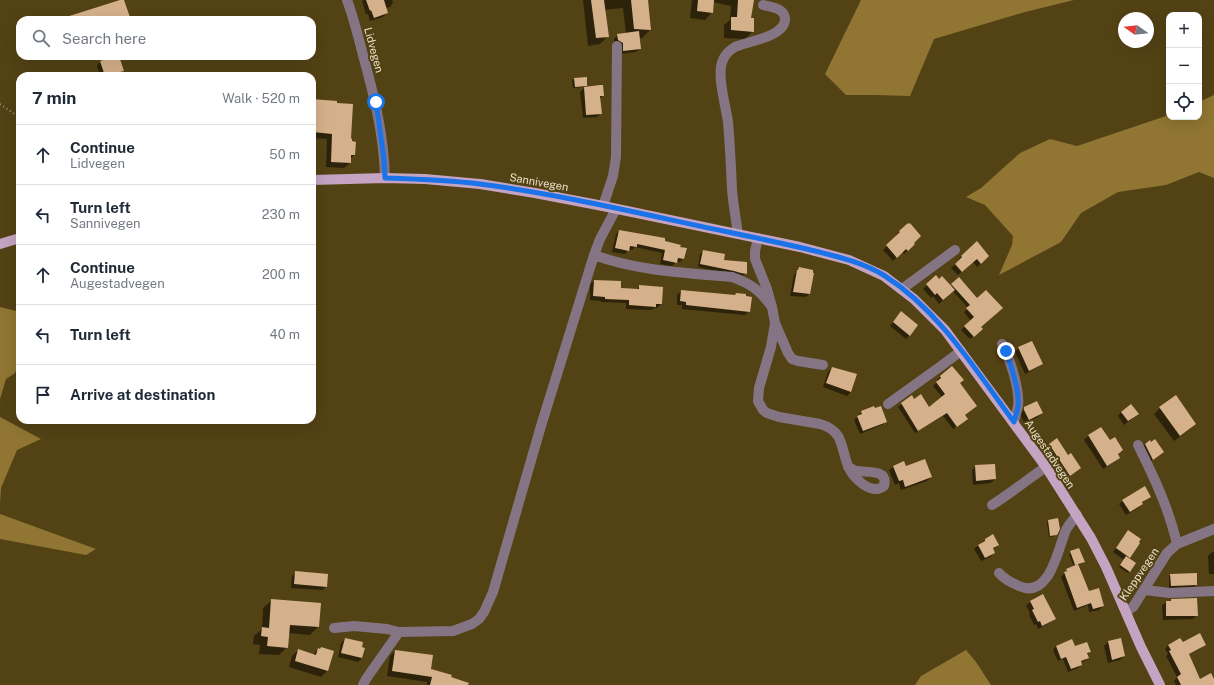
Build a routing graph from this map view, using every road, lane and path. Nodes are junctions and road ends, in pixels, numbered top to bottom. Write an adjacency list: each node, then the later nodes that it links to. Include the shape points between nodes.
1 (347, 0): 6 (street, Lidvegen, via 376,102)
2 (764, 5): 10 (street, via 781,10 784,25 772,34 735,47 723,59 720,73 728,123 732,190)
3 (617, 46): 8 (street, via 616,157)
4 (0, 104): 5 (path)
5 (16, 115)
6 (385, 178): 7 (main road, Sannivegen); 8 (main road, Sannivegen, via 480,184)
7 (316, 180)
8 (603, 206): 9 (main road, Sannivegen)
9 (616, 209): 10 (main road, Sannivegen); 15 (street)
10 (738, 234): 11 (main road, Sannivegen)
11 (758, 238): 16 (main road, Augestadvegen, via 849,260 884,276); 17 (street, via 755,259)
12 (16, 239): 13 (main road)
13 (0, 244)
14 (955, 250): 16 (street)
15 (594, 255): 17 (street, via 657,270 732,277 755,288); 36 (street, via 493,592 484,612 472,624 453,631)
16 (902, 289): 20 (main road, Augestadvegen, via 945,330)
17 (772, 307): 18 (street)
18 (774, 323): 21 (street, via 792,359); 25 (street, via 758,401 767,413 825,425 834,431 844,451)
19 (1002, 344): 23 (street, via 1018,397)
20 (961, 351): 22 (street); 23 (main road, Augestadvegen)
21 (823, 365)
22 (888, 404)
23 (1014, 422): 26 (main road, Augestadvegen)
24 (1138, 445): 30 (street, via 1155,479)
25 (848, 467)
26 (1046, 467): 27 (street); 28 (main road, Augestadvegen)
27 (992, 505)
28 (1077, 515): 31 (street, via 1066,529 1052,570 1043,582 1030,588 1023,588); 34 (main road, Augestadvegen, via 1106,567)
29 (1214, 529): 30 (street, Kleppvegen)
30 (1178, 544): 32 (street, Kleppvegen, via 1166,553)
31 (999, 573)
32 (1145, 590): 33 (street, via 1170,593); 34 (street, Kleppvegen, via 1133,607)
33 (1214, 591)
34 (1126, 612): 38 (main road, Augestadvegen)
35 (334, 628): 36 (street, via 354,626)
36 (399, 632): 37 (street)
37 (363, 685)
38 (1160, 685)

